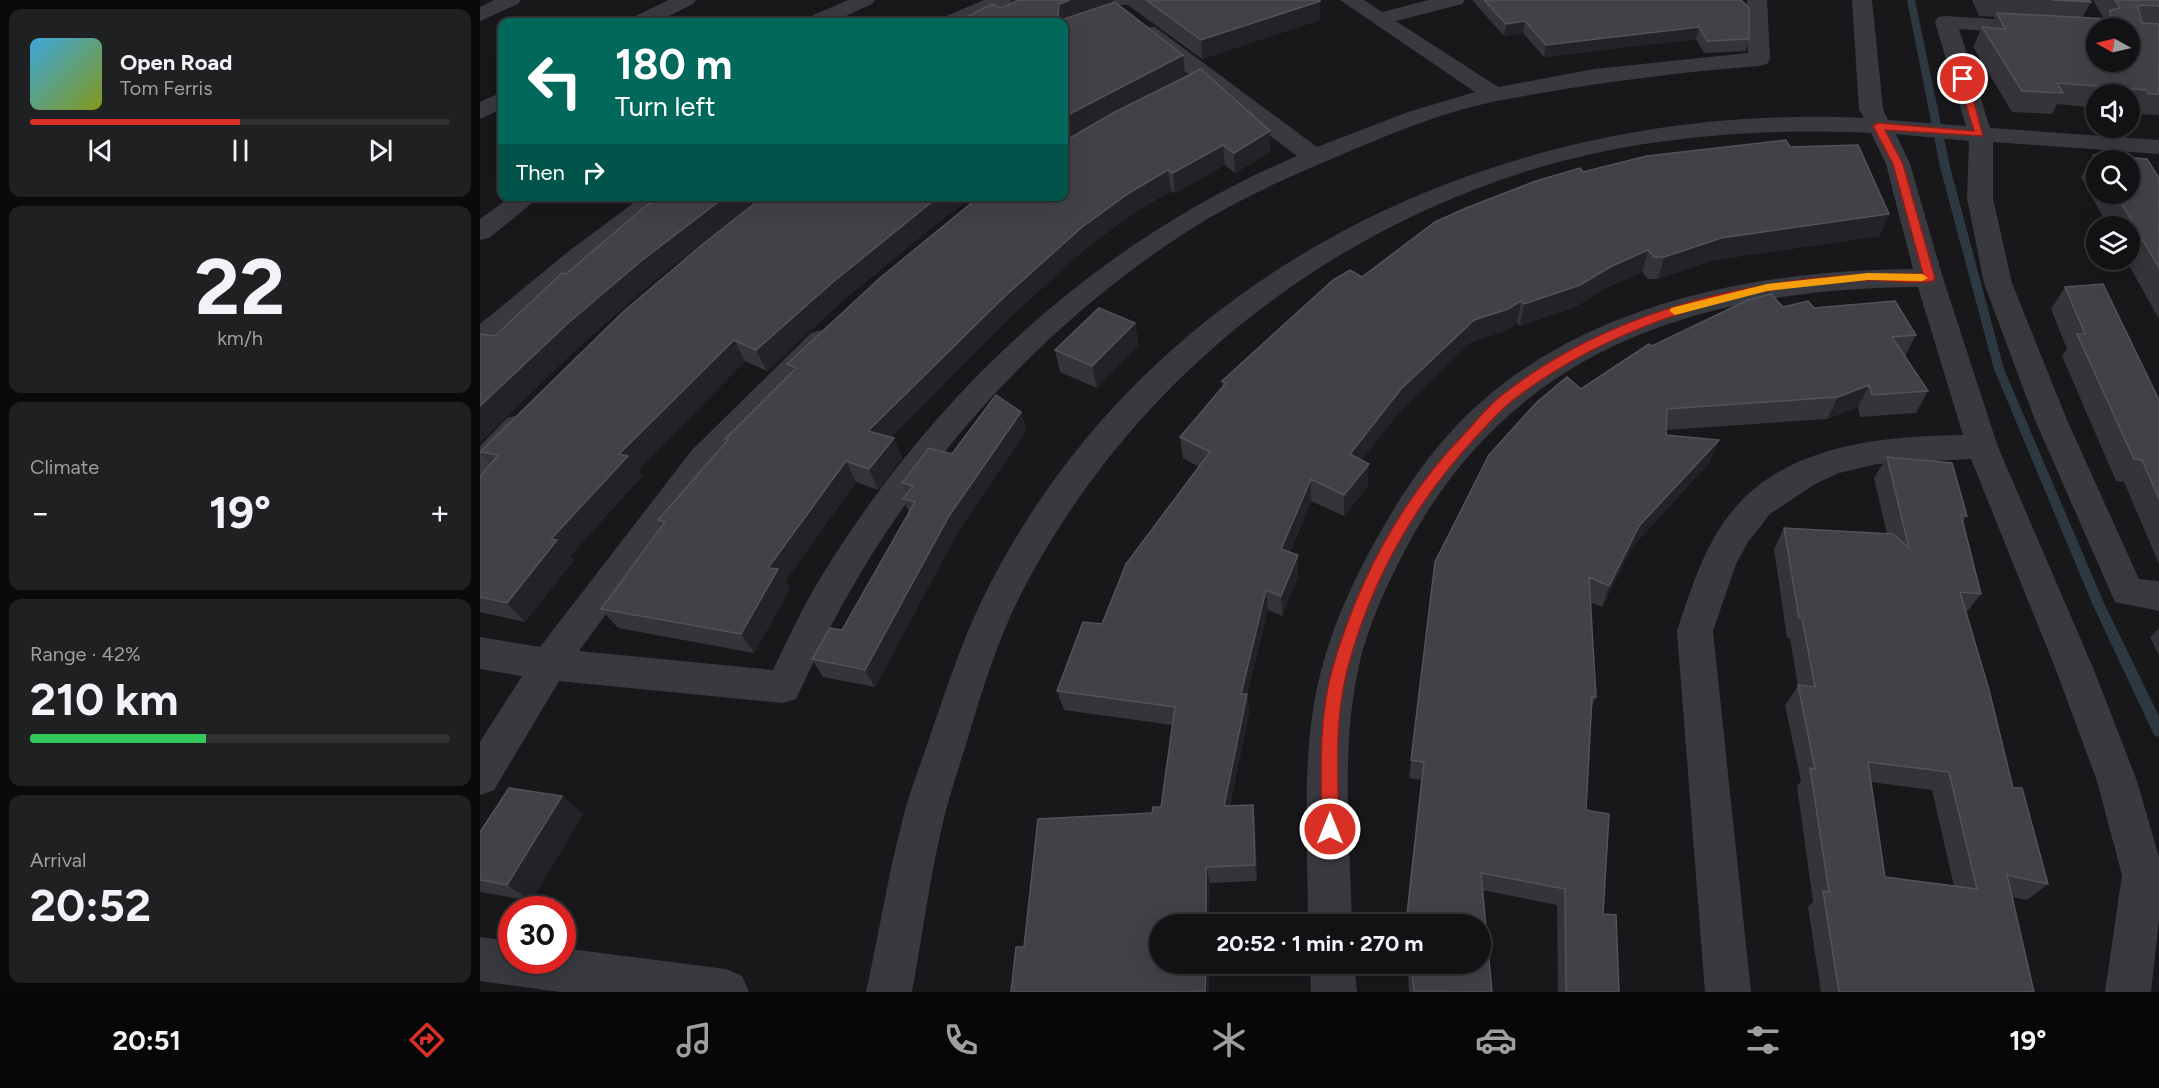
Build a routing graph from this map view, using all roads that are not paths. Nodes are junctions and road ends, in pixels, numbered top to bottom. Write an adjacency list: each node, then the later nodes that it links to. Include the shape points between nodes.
1 (511, 0): 11 (street)
2 (686, 0): 12 (street)
3 (865, 0): 13 (street)
4 (1002, 0): 14 (street)
5 (1350, 0): 17 (street)
6 (1455, 0): 17 (street)
7 (1757, 0): 19 (street, via 1759,59 1624,70)
8 (1862, 0): 22 (street, via 1871,110)
9 (2086, 10): 16 (street)
10 (1944, 11): 18 (street); 23 (street)
11 (480, 15)
12 (649, 18)
13 (826, 18)
14 (961, 18)
15 (1130, 18): 25 (street, via 1194,82)
16 (2090, 18)
17 (1378, 19): 19 (street)
18 (2086, 29)
19 (1494, 94): 25 (street, via 1399,122)
20 (498, 101): 21 (street)
21 (480, 112)
22 (1878, 126): 23 (street); 29 (street, via 1898,164); 43 (street, via 1787,125 1659,137 1534,160 1413,204 1302,262 1187,351 1123,418 1051,509 1001,597 964,688 924,817)
23 (1980, 134): 24 (street); 35 (street, via 1980,198 1998,283 2051,420 2127,592)
24 (2159, 147)
25 (1315, 157): 37 (street, via 1237,192 1159,239 1042,330 992,378 947,427 880,517 833,589 783,687)
26 (522, 201): 28 (street)
27 (653, 201): 31 (street)
28 (480, 232)
29 (1929, 278): 33 (street); 39 (street, via 1868,277 1767,287 1664,314 1581,350 1545,371 1505,399 1473,430 1410,510 1375,570 1340,671 1329,734)
30 (846, 317): 37 (street, via 703,458)
31 (480, 339)
32 (535, 409): 34 (street)
33 (1982, 447): 45 (street, via 1908,448 1860,454 1817,467 1757,505 1735,535 1711,580 1695,631); 46 (street, via 2117,781 2143,874)
34 (480, 466)
35 (2159, 596)
36 (480, 653): 37 (street)
37 (549, 664): 38 (street)
38 (480, 777)
39 (1330, 914)
40 (480, 958): 42 (street)
41 (1333, 974): 44 (street)
42 (726, 992)
43 (890, 992)
44 (1334, 992)
45 (1728, 992)
46 (2127, 992)

